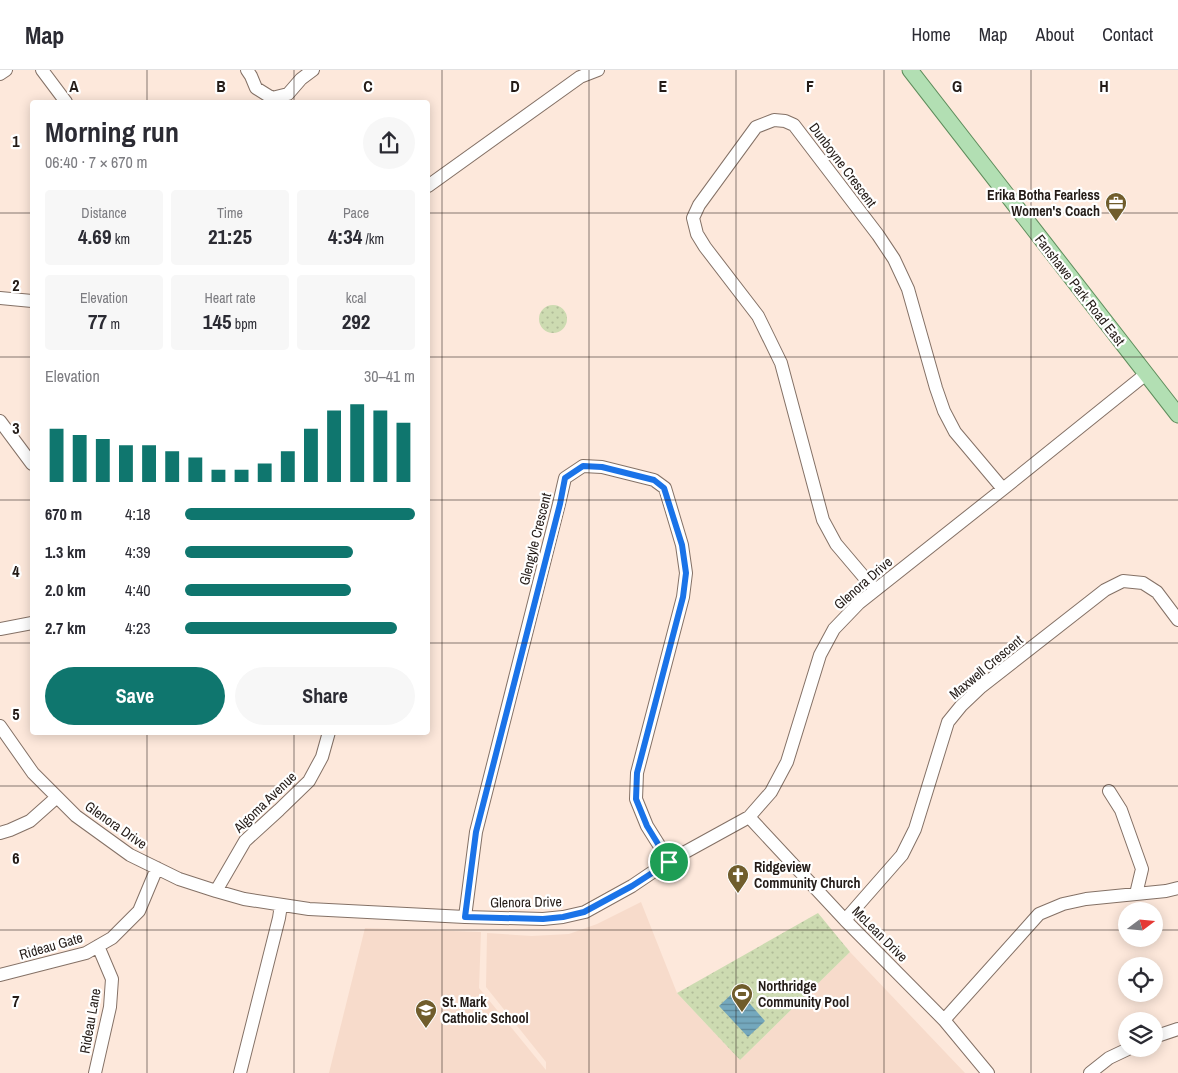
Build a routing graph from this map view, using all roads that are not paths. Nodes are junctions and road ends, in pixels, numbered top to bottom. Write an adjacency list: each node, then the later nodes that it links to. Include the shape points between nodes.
1 (6, 70): 7 (street)
2 (42, 70): 8 (street)
3 (246, 70): 4 (street, via 256,88 272,98 288,94)
4 (313, 70)
5 (598, 70): 9 (street, via 580,77)
6 (910, 70): 12 (main road, Fanshawe Park Road East)
7 (0, 74)
8 (64, 100)
9 (430, 185)
10 (0, 298): 11 (street)
11 (30, 301)
12 (1146, 374): 13 (main road, Fanshawe Park Road East); 16 (street, Glenora Drive)
13 (1178, 415)
14 (0, 421): 15 (street)
15 (30, 461)
16 (1002, 489): 17 (street, Glenora Drive); 17 (street, Dunboyne Crescent, via 955,432 944,411 908,289 878,235 794,125 774,120 756,127 699,205 693,218 697,234 758,316 769,337 781,364 823,520 836,544)
17 (875, 590): 25 (street, Glenora Drive, via 834,629 820,655 788,762 771,792)
18 (1178, 620): 34 (street, Maxwell Crescent, via 1157,592 1143,583 1123,581 1105,590 980,687 948,722 915,829 902,855)
19 (30, 623): 20 (street)
20 (0, 629)
21 (0, 726): 24 (street, Glenora Drive, via 33,772)
22 (328, 735): 30 (street, Algoma Avenue, via 322,757 309,781 245,841)
23 (1109, 791): 31 (street, via 1120,810 1142,869)
24 (57, 797): 26 (street, via 30,821); 28 (street, Glenora Drive, via 76,816 130,855)
25 (750, 817): 27 (street, Glenora Drive); 34 (street, McLean Drive)
26 (0, 833)
27 (669, 862): 33 (street, Glenora Drive, via 584,912 543,919); 33 (street, Glengyle Crescent, via 647,826 636,799 637,773 683,597 686,573 682,545 664,488 654,480 602,467 583,466 565,478 476,832)
28 (157, 868): 30 (street, Glenora Drive); 35 (street, Rideau Gate, via 139,911 112,938)
29 (1178, 888): 31 (street)
30 (216, 891): 32 (street, Glenora Drive)
31 (1136, 894): 37 (street, via 1086,899 1039,914)
32 (281, 905): 33 (street, Glenora Drive); 42 (street)
33 (465, 917)
34 (844, 920): 37 (street, McLean Drive)
35 (98, 946): 36 (street, Rideau Gate, via 86,953); 41 (street, Rideau Lane, via 112,979 110,1007)
36 (0, 975)
37 (944, 1020): 43 (street, McLean Drive)
38 (1178, 1029): 39 (street)
39 (1163, 1034)
40 (1118, 1054): 44 (street)
41 (95, 1073)
42 (240, 1073)
43 (988, 1073)
44 (1090, 1073)

